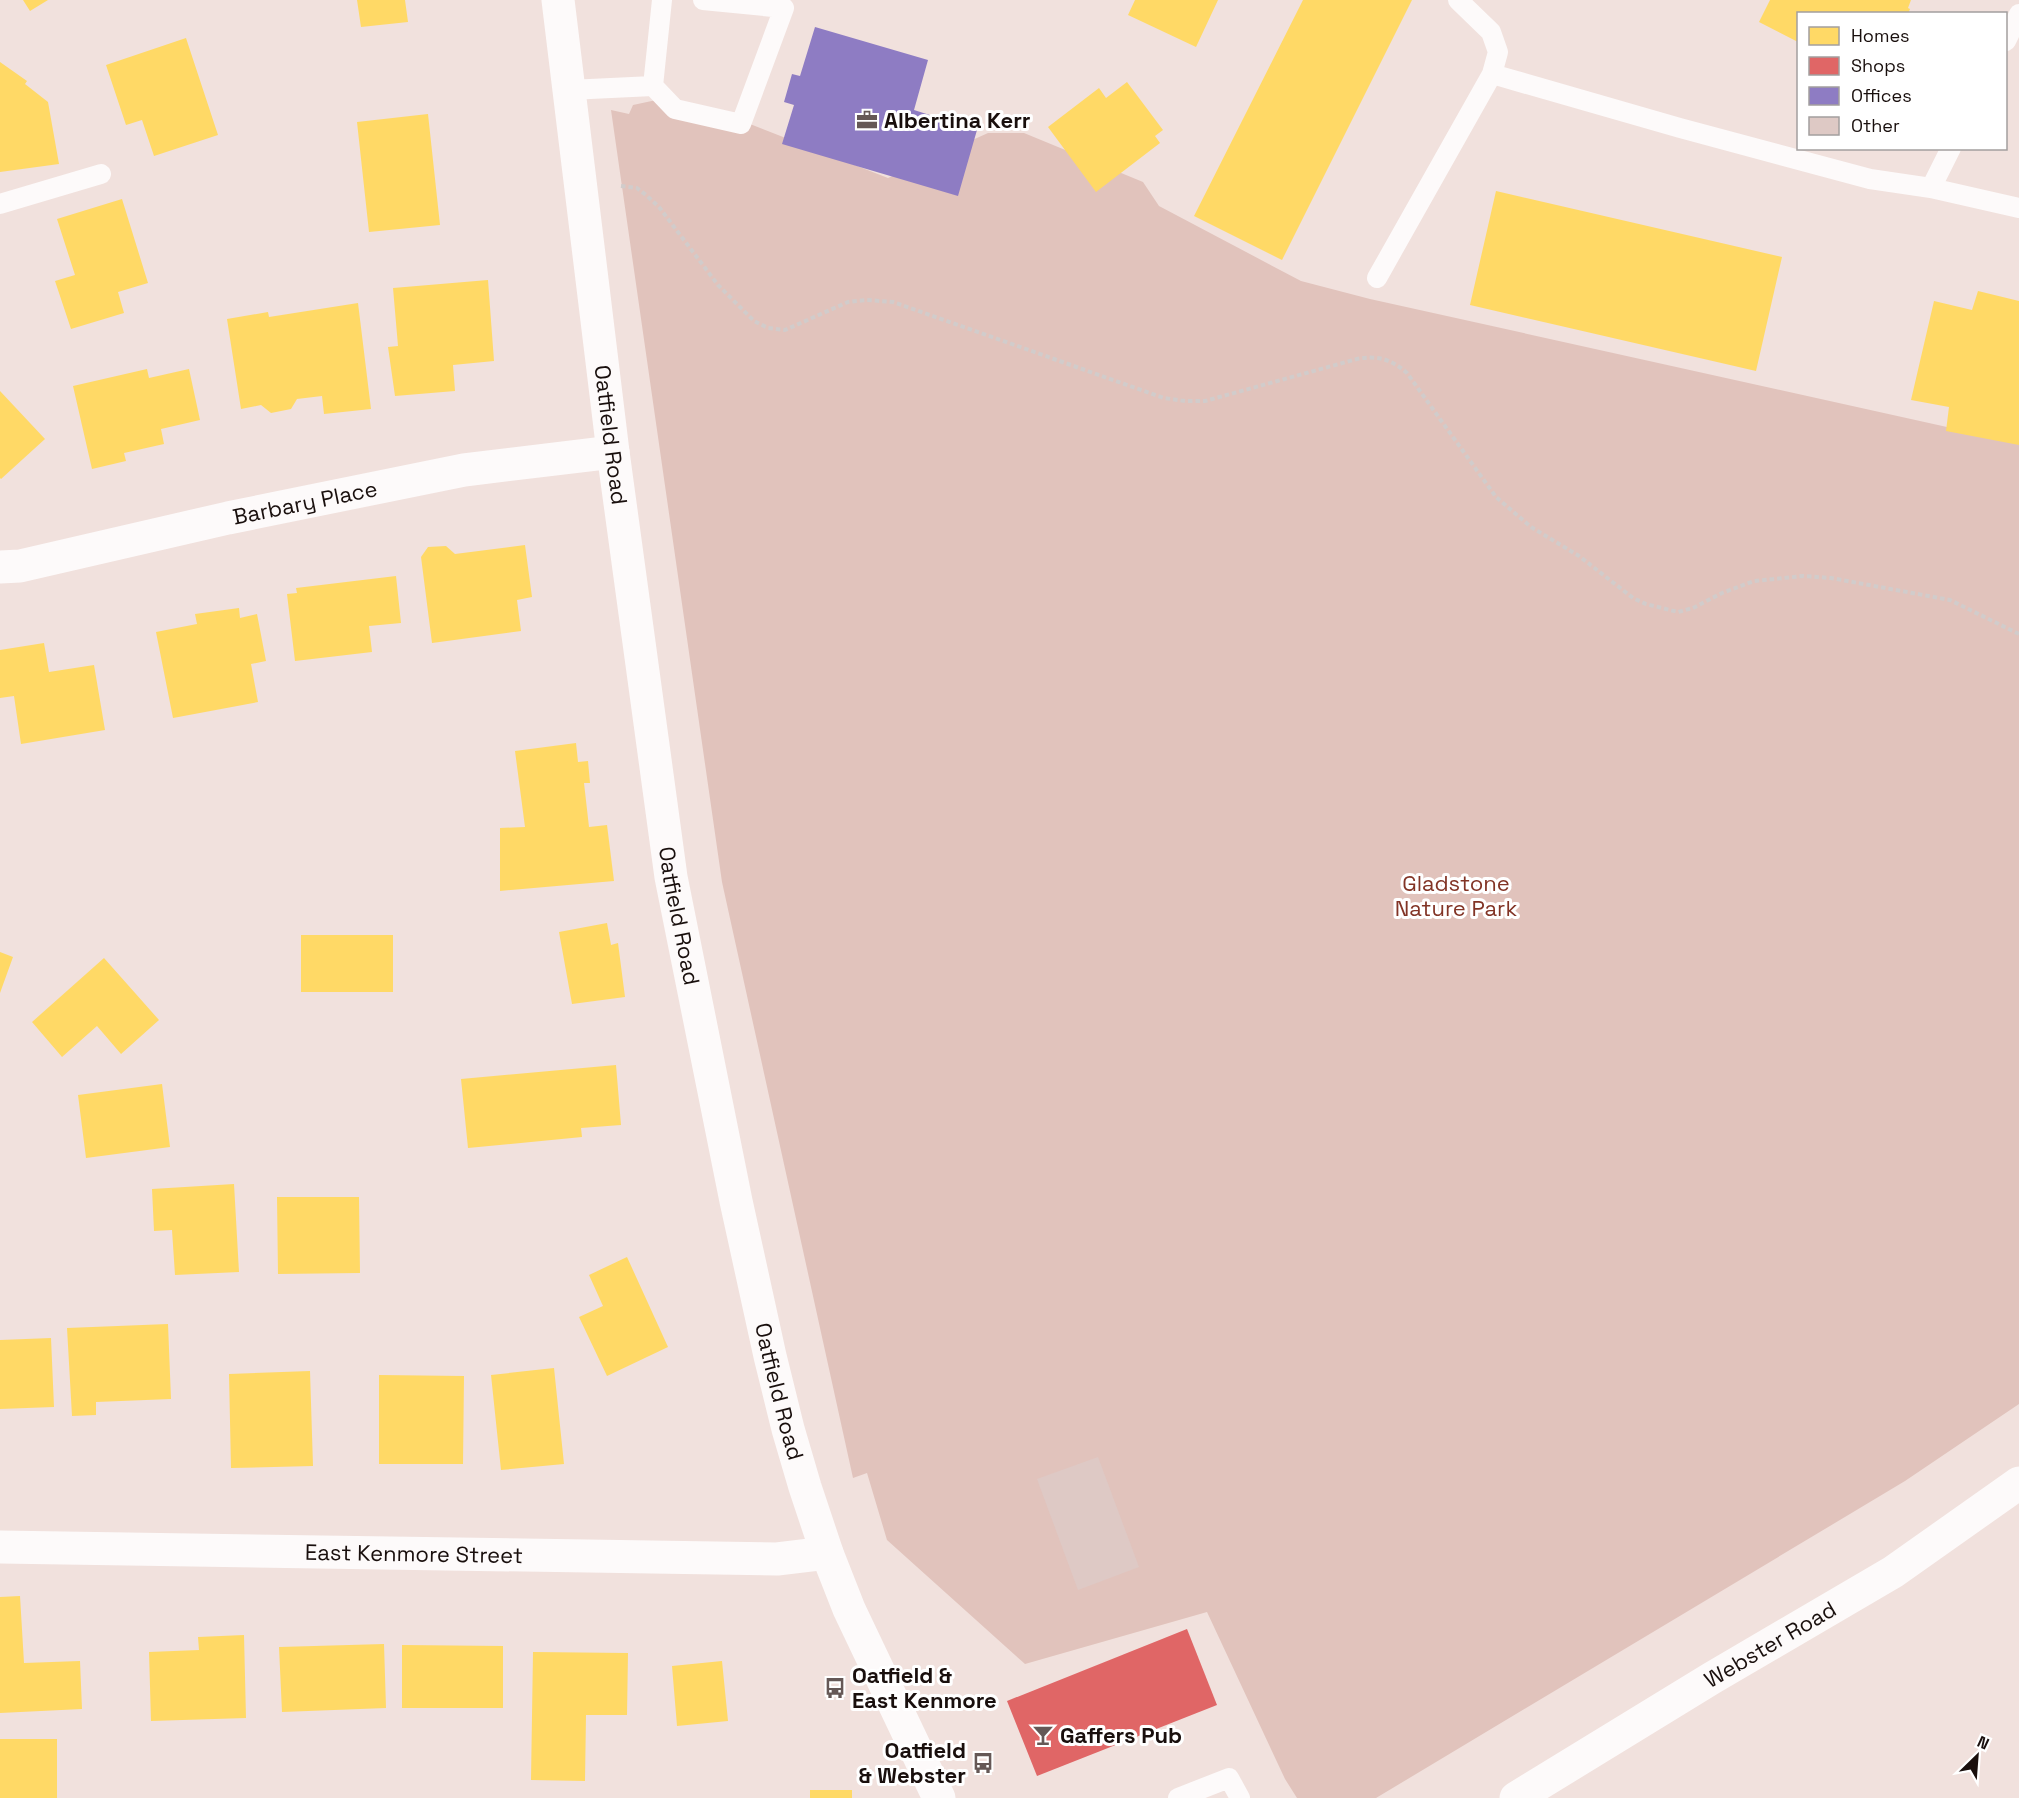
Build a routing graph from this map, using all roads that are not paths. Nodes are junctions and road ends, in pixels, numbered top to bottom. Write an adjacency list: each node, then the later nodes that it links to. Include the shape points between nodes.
1 (558, 0): 9 (street, Oatfield Road)
2 (662, 0): 8 (lane)
3 (703, 0): 8 (lane, via 784,8 741,124 675,110)
4 (1458, 0): 7 (lane, via 1491,32 1498,52)
5 (2019, 14): 6 (lane)
6 (2007, 38)
7 (1492, 74): 12 (lane, via 1870,179); 15 (lane)
8 (653, 86): 9 (lane)
9 (569, 90): 16 (street, Oatfield Road)
10 (1949, 150): 12 (lane)
11 (101, 174): 13 (lane)
12 (1931, 188): 14 (lane)
13 (0, 204)
14 (2019, 208)
15 (1377, 278)
16 (613, 452): 17 (street, Barbary Place, via 464,470 20,566); 20 (street, Oatfield Road, via 671,877 770,1356 802,1478)
17 (0, 567)
18 (2019, 1483): 24 (street, Webster Road, via 1893,1572)
19 (0, 1547): 20 (street, East Kenmore Street, via 777,1558)
20 (827, 1553): 21 (street, Oatfield Road, via 849,1609)
21 (939, 1798)
22 (1178, 1798): 23 (lane, via 1229,1778)
23 (1240, 1798)
24 (1516, 1798)

